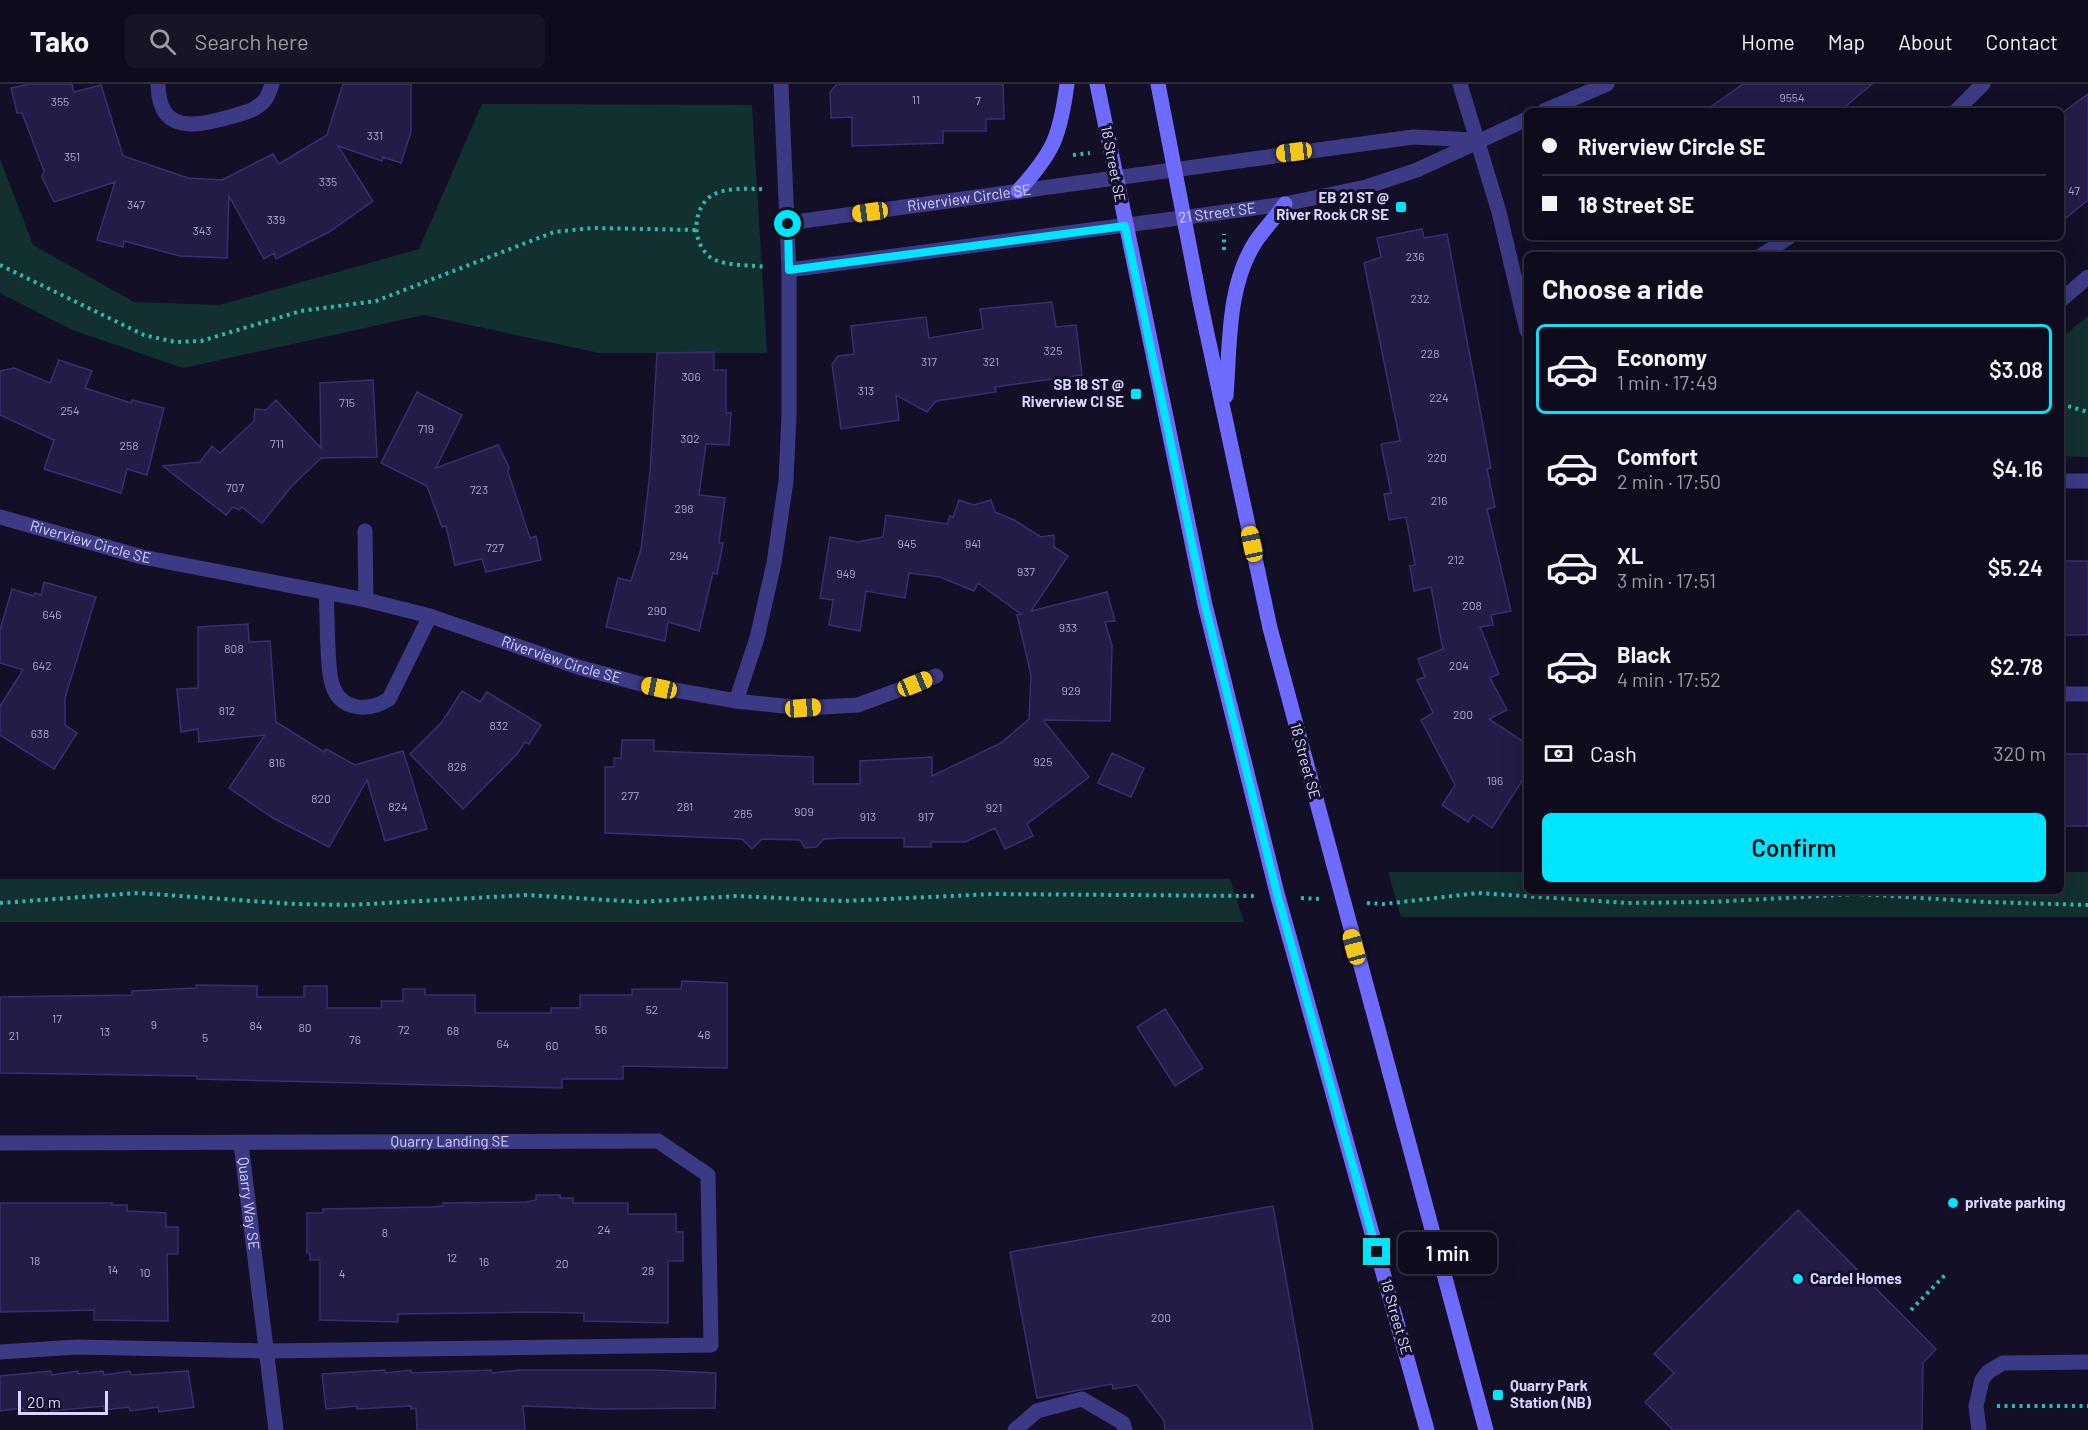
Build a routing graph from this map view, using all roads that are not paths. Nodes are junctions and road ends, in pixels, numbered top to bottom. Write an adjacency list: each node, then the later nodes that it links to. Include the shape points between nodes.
1 (158, 84): 2 (street, via 159,96 169,115 198,126 253,110 264,101)
2 (272, 84)
3 (781, 84): 19 (street)
4 (1067, 84): 16 (main road, via 1053,149)
5 (1097, 84): 15 (main road, 18 Street SE)
6 (1158, 84): 14 (main road, 18 Street SE)
7 (1460, 84): 13 (street)
8 (1607, 84): 10 (street)
9 (1983, 84): 11 (street)
10 (1551, 108)
11 (1959, 108)
12 (1524, 119): 13 (street, 21 Street SE)
13 (1478, 140): 14 (street, 21 Street SE, via 1413,137); 17 (street, 21 Street SE, via 1417,170 1376,184); 26 (street)
14 (1175, 168): 15 (street, 21 Street SE); 18 (main road, 18 Street SE)
15 (1115, 177): 16 (street, Riverview Circle SE); 20 (main road, 18 Street SE)
16 (1018, 191): 19 (street, Riverview Circle SE)
17 (1285, 204): 18 (street, 21 Street SE); 27 (main road, via 1255,243 1239,277)
18 (1184, 218): 20 (street, 21 Street SE); 27 (main road, 18 Street SE)
19 (788, 224): 23 (street)
20 (1125, 226): 23 (street); 47 (main road, 18 Street SE, via 1205,605 1278,897)
21 (1784, 240): 22 (street)
22 (1766, 252)
23 (789, 270): 38 (street, via 786,481 774,563 757,638)
24 (2088, 277): 25 (street)
25 (2064, 297)
26 (1524, 318)
27 (1224, 411): 48 (main road, 18 Street SE, via 1270,628)
28 (2064, 481): 29 (street)
29 (2088, 481)
30 (0, 517): 32 (street, Riverview Circle SE, via 142,556)
31 (365, 531): 33 (street)
32 (326, 592): 33 (street, Riverview Circle SE); 34 (street, via 331,683 341,699 358,708 380,705 389,699)
33 (366, 600): 34 (street, Riverview Circle SE)
34 (430, 616): 38 (street, Riverview Circle SE, via 578,667 641,684)
35 (936, 676): 38 (street, Riverview Circle SE, via 858,705 803,708)
36 (2064, 694): 37 (street)
37 (2088, 694)
38 (736, 701)
39 (0, 1143): 40 (street, Quarry Way SE)
40 (241, 1144): 41 (street, Quarry Way SE); 41 (street, Quarry Landing SE, via 658,1141 708,1175 711,1345)
41 (266, 1351): 42 (street, via 77,1347); 44 (street, Quarry Way SE)
42 (0, 1352)
43 (2088, 1362): 49 (street, via 2002,1363 1982,1380 1976,1406)
44 (276, 1430)
45 (1016, 1430): 46 (street, via 1037,1411 1082,1399 1123,1423)
46 (1125, 1430)
47 (1427, 1430)
48 (1486, 1430)
49 (1979, 1430)

